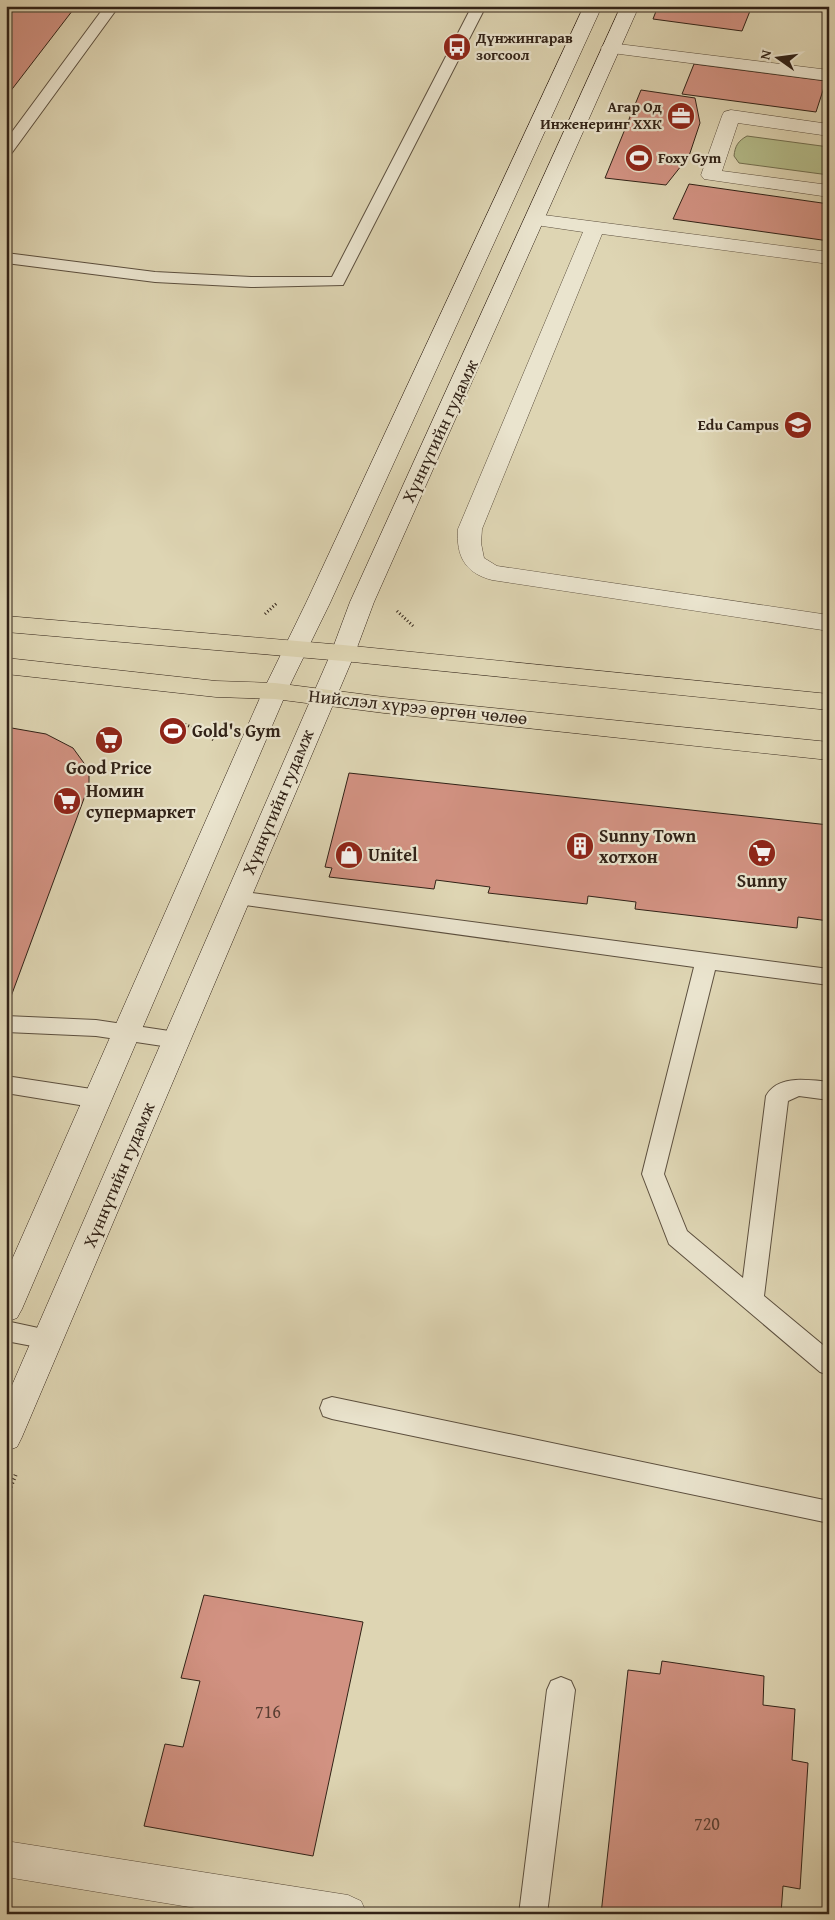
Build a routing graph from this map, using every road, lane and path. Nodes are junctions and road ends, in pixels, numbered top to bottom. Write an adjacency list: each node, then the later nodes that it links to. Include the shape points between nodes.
1 (112, 6): 8 (lane)
2 (479, 6): 12 (lane, via 337,282 155,277)
3 (593, 6): 18 (main road)
4 (630, 6): 5 (main road, Хүннүгийн гудамж)
5 (610, 48): 6 (main road); 10 (main road, Хүннүгийн гудамж)
6 (829, 76)
7 (829, 130): 9 (main road, via 731,116 711,175)
8 (6, 151)
9 (829, 191)
10 (536, 220): 11 (main road); 19 (main road, Хүннүгийн гудамж, via 366,593)
11 (595, 227): 13 (main road); 16 (main road, via 470,529 470,556 481,568 492,572)
12 (6, 258)
13 (829, 258)
14 (277, 603): 15 (path)
15 (263, 616)
16 (829, 623)
17 (6, 624): 18 (main road)
18 (297, 650): 19 (main road); 21 (main road)
19 (343, 654): 22 (main road, Хүннүгийн гудамж); 23 (main road)
20 (6, 666): 21 (main road, Нийслэл хүрээ өргөн чөлөө, via 216,689)
21 (275, 691): 22 (main road, Нийслэл хүрээ өргөн чөлөө); 29 (main road)
22 (324, 696): 24 (main road, Нийслэл хүрээ өргөн чөлөө); 25 (main road, Хүннүгийн гудамж)
23 (829, 702)
24 (829, 751)
25 (237, 898): 26 (lane); 30 (main road, Хүннүгийн гудамж)
26 (706, 961): 27 (lane); 34 (lane, via 653,1174 677,1237)
27 (829, 977)
28 (6, 1024): 29 (lane)
29 (128, 1032): 30 (lane); 33 (main road)
30 (176, 1040): 37 (main road, Хүннүгийн гудамж)
31 (6, 1084): 33 (lane)
32 (829, 1091): 34 (lane, via 797,1087 777,1096)
33 (98, 1099): 35 (main road)
34 (752, 1300): 38 (lane)
35 (6, 1309)
36 (6, 1330): 37 (lane)
37 (48, 1339): 40 (main road, Хүннүгийн гудамж)
38 (829, 1365)
39 (332, 1408): 41 (lane)
40 (6, 1437)
41 (829, 1512)
42 (562, 1690): 45 (lane)
43 (6, 1859): 44 (main road)
44 (348, 1914)
45 (533, 1914)

